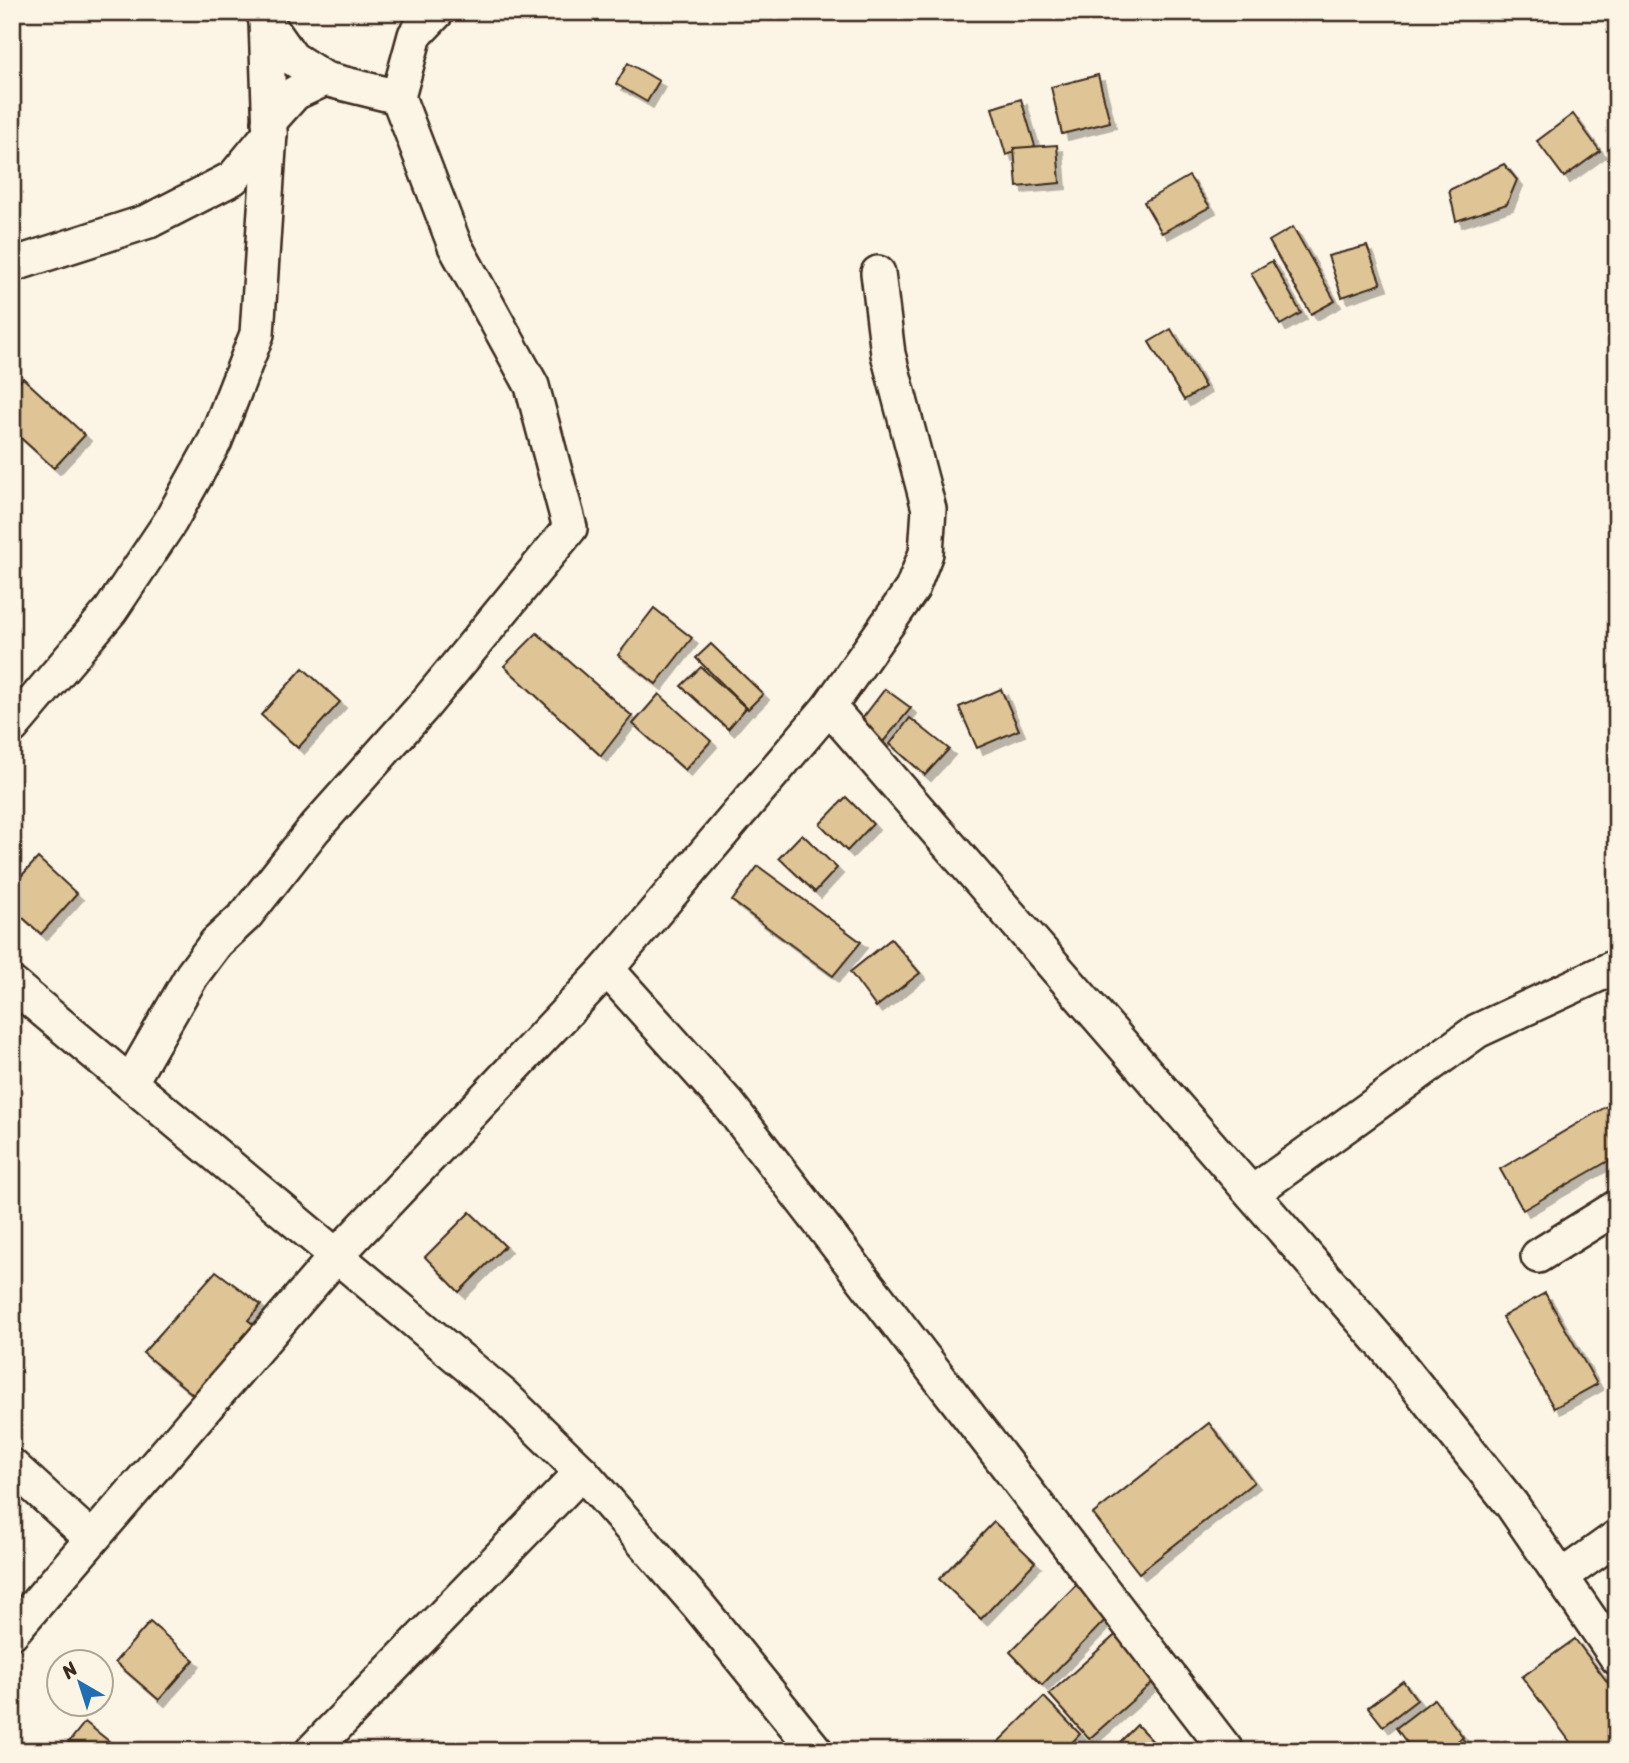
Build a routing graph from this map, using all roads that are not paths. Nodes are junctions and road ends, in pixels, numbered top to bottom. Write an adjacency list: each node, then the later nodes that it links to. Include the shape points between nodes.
1 (437, 12): 4 (street, via 415,35)
2 (264, 16): 3 (street, via 292,58); 5 (street)
3 (325, 79): 4 (street); 5 (street, via 295,93)
4 (398, 97): 13 (street, via 455,246 532,386 570,528 246,915 216,943 192,975)
5 (269, 128): 6 (street, via 233,177 149,221); 9 (street, via 257,334 215,441 170,522 111,610)
6 (12, 265)
7 (878, 273): 8 (street, via 888,354 929,509 926,553 912,589)
8 (829, 707): 11 (street); 14 (street)
9 (12, 727)
10 (1617, 966): 14 (street, via 1477,1031)
11 (607, 969): 16 (street); 27 (street, via 729,1105)
12 (12, 984): 13 (street)
13 (131, 1083): 16 (street)
14 (1252, 1194): 22 (street, via 1459,1438)
15 (1617, 1207): 17 (street)
16 (336, 1256): 19 (street, via 504,1396); 21 (street)
17 (1538, 1256)
18 (12, 1466): 21 (street)
19 (582, 1472): 25 (street); 26 (street)
20 (1617, 1537): 22 (street)
21 (91, 1538): 23 (street)
22 (1561, 1577): 24 (street)
23 (12, 1632)
24 (1617, 1658)
25 (312, 1751)
26 (816, 1751)
27 (1227, 1751)

